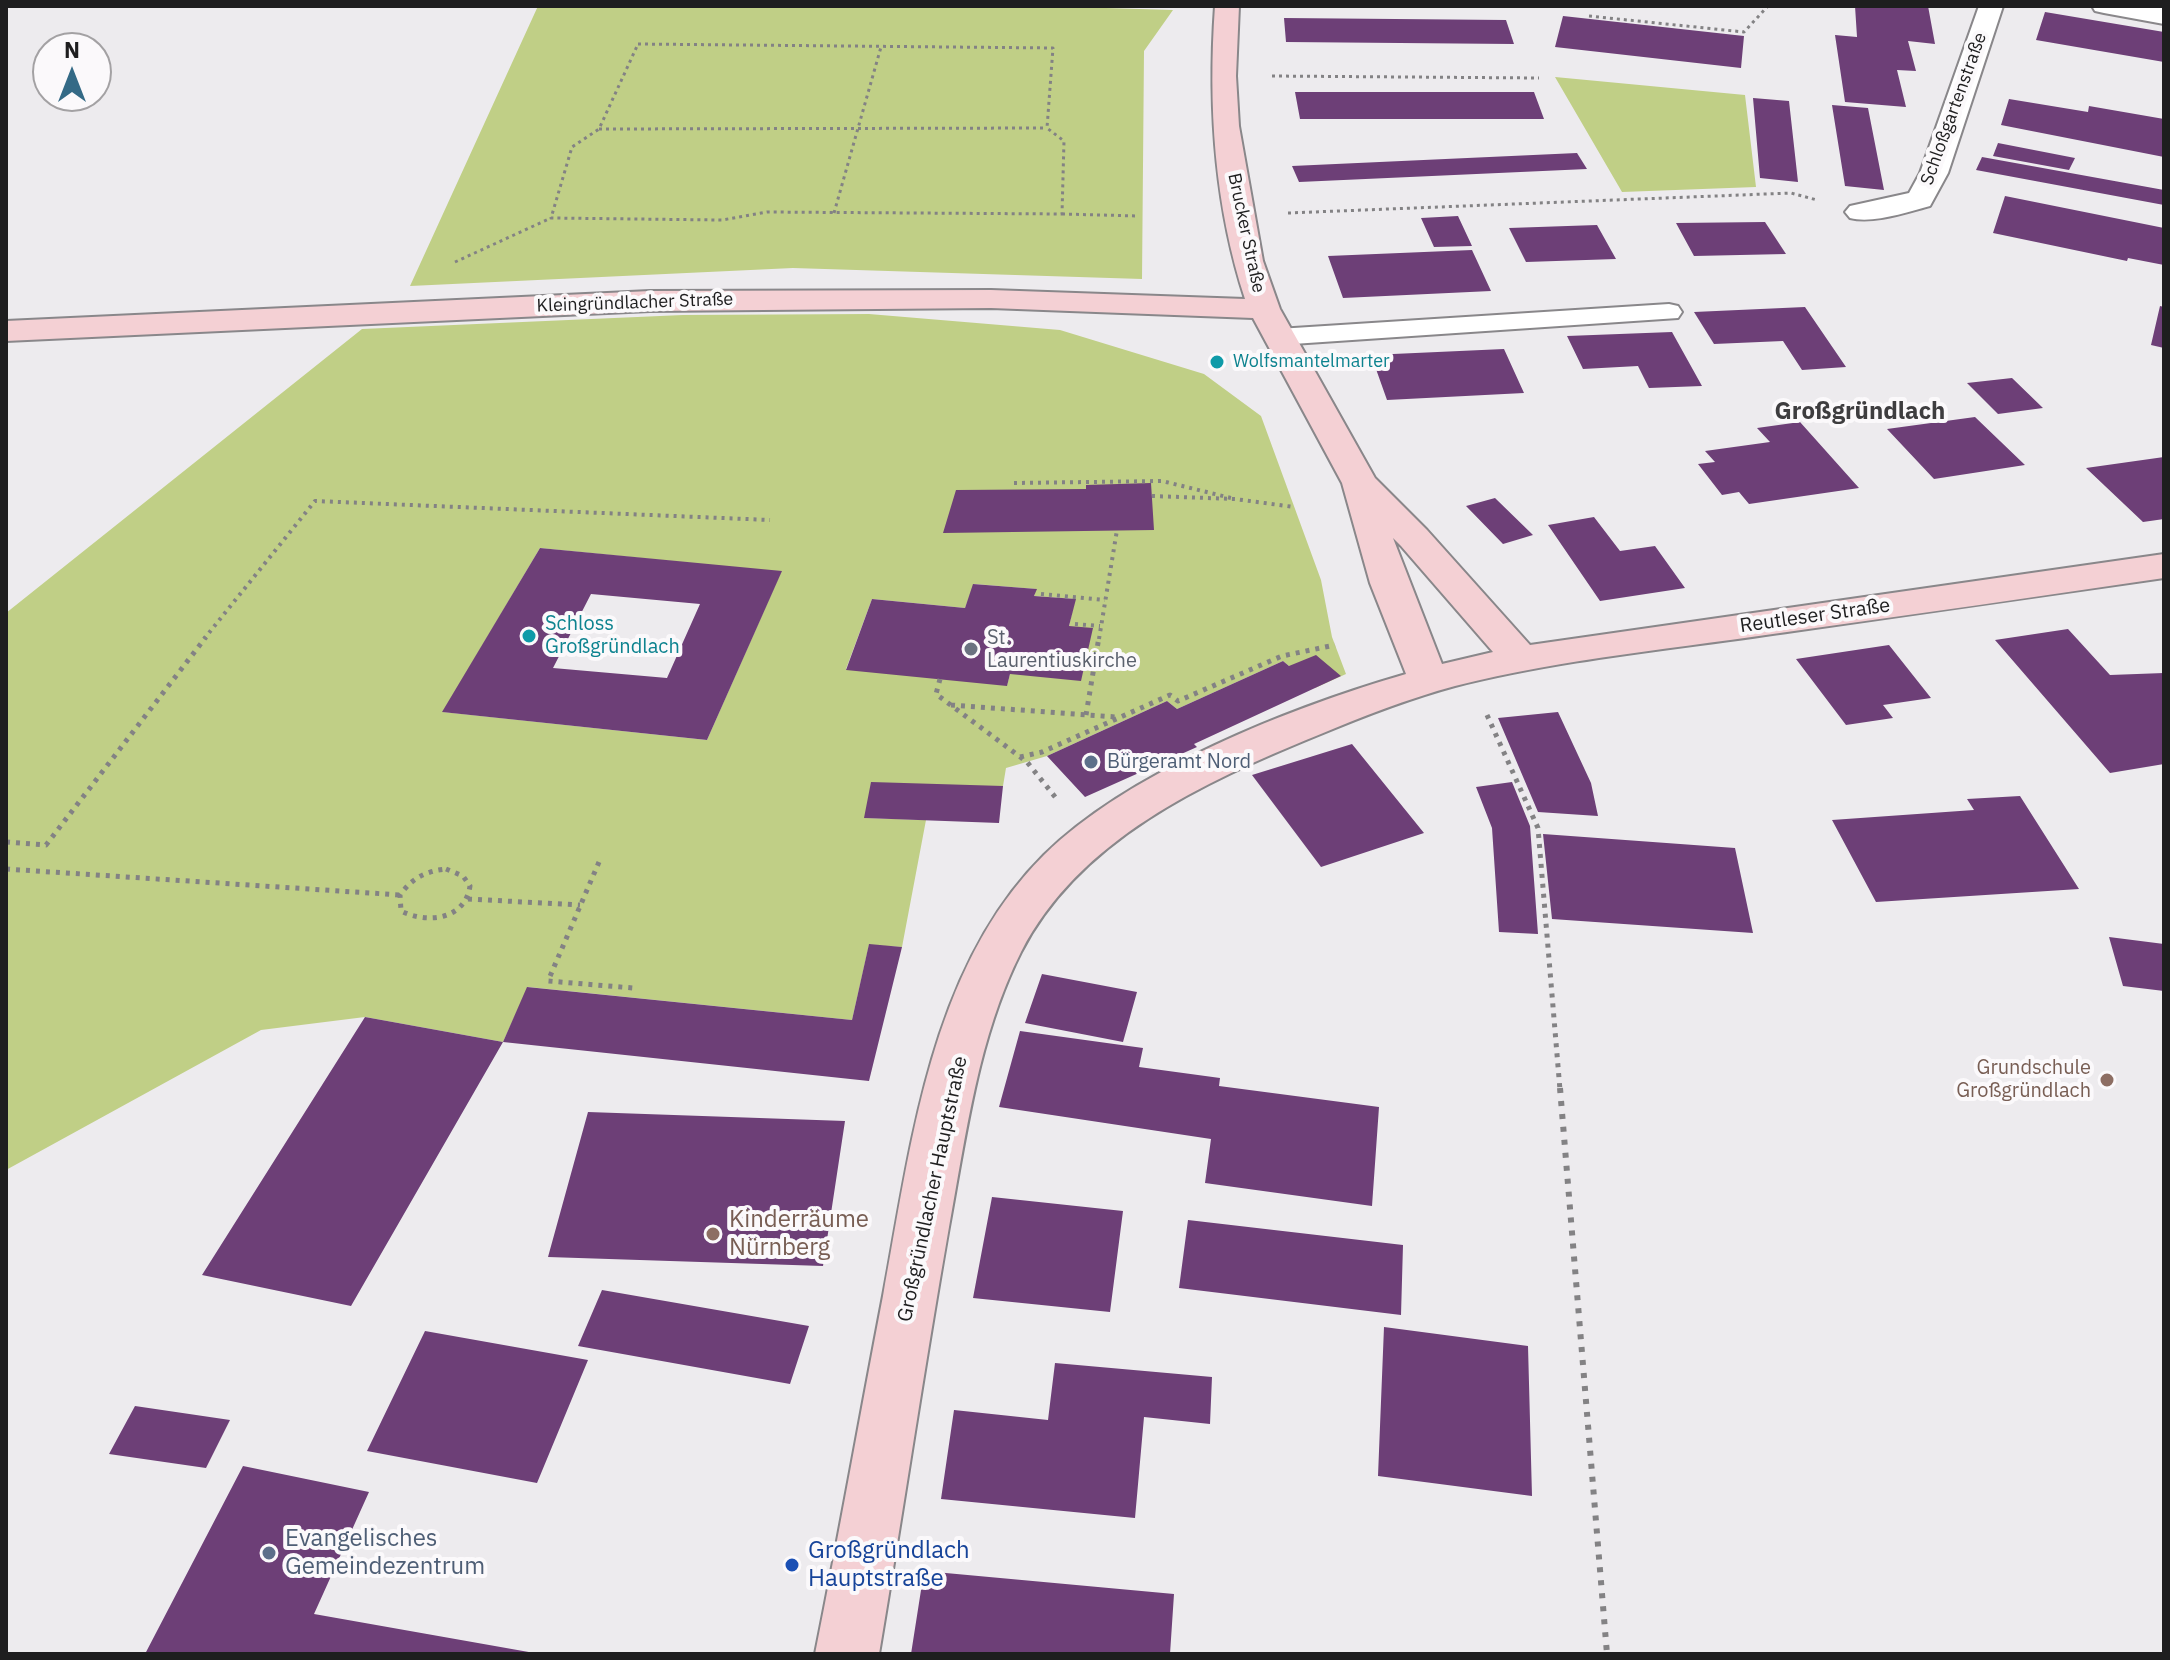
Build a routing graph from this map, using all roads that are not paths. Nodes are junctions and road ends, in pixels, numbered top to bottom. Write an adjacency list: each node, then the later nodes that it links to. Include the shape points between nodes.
1 (1227, 6): 7 (street, Brucker Straße, via 1225,126 1248,261)
2 (1991, 6): 5 (street, Schloßgartenstraße, via 1920,200)
3 (2104, 6): 4 (street)
4 (2164, 16)
5 (1860, 212)
6 (1669, 312): 7 (lane)
7 (1271, 323): 8 (street, Kleingründlacher Straße, via 991,299 696,300); 9 (street, Brucker Straße)
8 (6, 331)
9 (1360, 483): 11 (street, Brucker Straße); 12 (street, Brucker Straße, via 1387,580)
10 (2164, 566): 11 (street, Reutleser Straße)
11 (1521, 659): 12 (street, Reutleser Straße)
12 (1448, 675): 13 (street, Großgründlacher Hauptstraße, via 1331,714 1154,794 1090,839 1029,900 1002,943 970,1018 948,1098)
13 (847, 1654)

